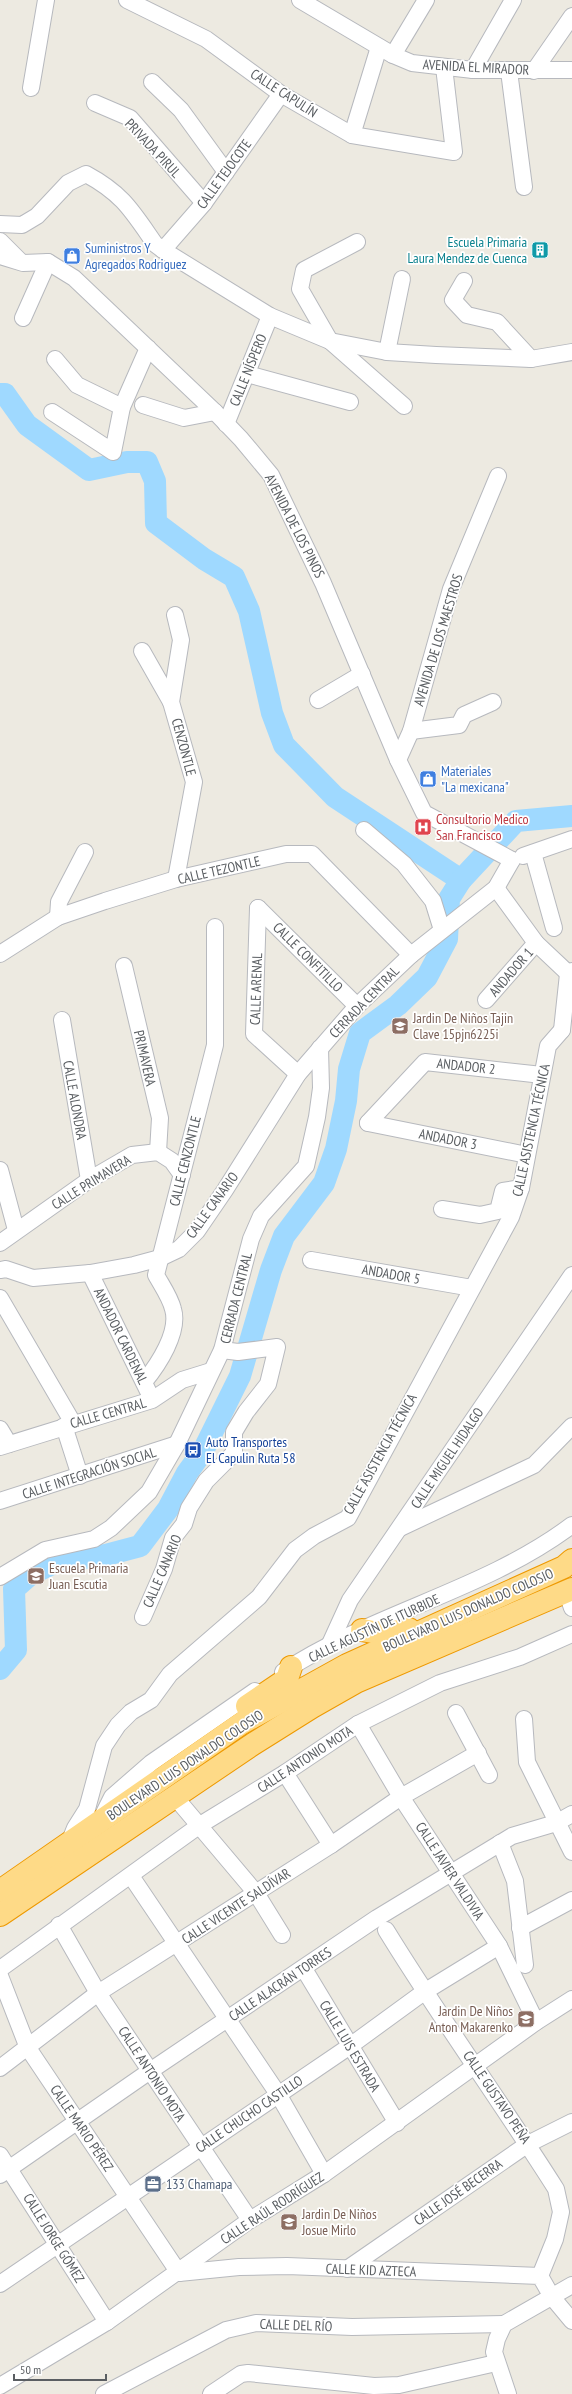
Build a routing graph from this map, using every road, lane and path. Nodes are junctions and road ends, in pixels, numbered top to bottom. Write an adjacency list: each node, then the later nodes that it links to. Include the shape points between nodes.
1 (46, 0): 14 (street)
2 (127, 0): 15 (street, CALLE CAPULÍN, via 206,39)
3 (300, 0): 7 (street, AVENIDA EL MIRADOR)
4 (426, 0): 7 (street)
5 (513, 0): 9 (street)
6 (572, 16): 12 (street)
7 (386, 51): 8 (street, AVENIDA EL MIRADOR, via 412,63); 17 (street)
8 (444, 67): 9 (street, AVENIDA EL MIRADOR); 17 (street, CALLE CAPULÍN, via 454,152)
9 (473, 70): 11 (street, AVENIDA EL MIRADOR)
10 (572, 70): 12 (street, AVENIDA EL MIRADOR)
11 (509, 71): 12 (street, AVENIDA EL MIRADOR); 19 (street)
12 (534, 71)
13 (152, 82): 18 (street, via 181,110)
14 (31, 88)
15 (281, 94): 17 (street, CALLE CAPULÍN); 18 (street, CALLE TEJOCOTE)
16 (95, 103): 20 (street, PRIVADA PIRUL, via 130,118)
17 (352, 135)
18 (226, 172): 20 (street, CALLE TEJOCOTE)
19 (524, 187)
20 (204, 203): 24 (street, CALLE TEJOCOTE)
21 (0, 224): 24 (street, via 22,225 37,216 68,183 86,174 124,199 155,244)
22 (0, 241): 27 (street)
23 (357, 242): 32 (street, via 304,270 300,289)
24 (162, 250): 30 (street)
25 (0, 256): 27 (street)
26 (48, 262): 27 (street); 31 (street); 33 (street, AVENIDA DE LOS PINOS, via 74,278)
27 (23, 263)
28 (402, 279): 34 (street)
29 (464, 281): 37 (street, via 453,300 467,315 497,322)
30 (270, 316): 32 (street); 38 (street, CALLE NÍSPERO)
31 (23, 318)
32 (330, 341): 34 (street); 41 (street)
33 (148, 348): 42 (street); 44 (street, AVENIDA DE LOS PINOS)
34 (387, 352): 37 (street)
35 (572, 352): 37 (street)
36 (55, 359): 42 (street, via 77,385)
37 (531, 359)
38 (247, 374): 39 (street); 45 (street, CALLE NÍSPERO)
39 (350, 402)
40 (143, 405): 44 (street, via 184,418)
41 (404, 406)
42 (122, 407): 43 (street, via 112,452)
43 (52, 412)
44 (215, 412): 45 (street, AVENIDA DE LOS PINOS)
45 (226, 424): 49 (street, AVENIDA DE LOS PINOS, via 271,475 323,582)
46 (498, 476): 53 (street, AVENIDA DE LOS MAESTROS, via 451,589)
47 (176, 615): 51 (street, CENZONTLE, via 181,640)
48 (142, 651): 51 (street)
49 (362, 674): 50 (street); 54 (street, AVENIDA DE LOS PINOS)
50 (318, 700)
51 (171, 702): 60 (street, CENZONTLE, via 194,782)
52 (493, 702): 53 (street, via 464,715 459,725)
53 (412, 731): 54 (street, AVENIDA DE LOS MAESTROS)
54 (398, 760): 59 (street, AVENIDA DE LOS PINOS, via 424,813)
55 (364, 830): 66 (street, via 404,864 433,900)
56 (572, 839): 58 (street)
57 (85, 852): 63 (street, via 59,902)
58 (533, 853): 59 (street); 65 (street)
59 (512, 860): 61 (street, CERRADA CENTRAL)
60 (176, 880): 63 (street, CALLE TEZONTLE); 69 (street, CALLE TEZONTLE, via 286,854 312,854)
61 (496, 888): 66 (street, CERRADA CENTRAL); 67 (street)
62 (258, 908): 73 (street, CALLE CONFITILLO); 77 (street, CALLE ARENAL, via 254,1034)
63 (58, 917): 68 (street, CALLE TEZONTLE)
64 (215, 928): 83 (street, CALLE CENZONTLE, via 215,1045)
65 (554, 928)
66 (442, 930): 69 (street, CERRADA CENTRAL)
67 (536, 943): 71 (street); 72 (street, ANDADOR 1)
68 (0, 954)
69 (410, 955): 73 (street, CERRADA CENTRAL)
70 (124, 966): 80 (street, PRIMAVERA, via 160,1118)
71 (571, 974): 75 (street)
72 (486, 1000)
73 (357, 1006): 76 (street, CERRADA CENTRAL)
74 (62, 1020): 84 (street, CALLE ALONDRA)
75 (567, 1033): 78 (street, CALLE ASISTENCIA TÉCNICA, via 548,1046)
76 (320, 1048): 77 (street, CALLE CANARIO); 96 (street, CERRADA CENTRAL, via 321,1081 318,1110 306,1166 261,1216 251,1239)
77 (298, 1074): 89 (street, CALLE CANARIO, via 197,1231 179,1249)
78 (542, 1075): 79 (street, ANDADOR 2, via 425,1062); 81 (street, CALLE ASISTENCIA TÉCNICA)
79 (368, 1123): 81 (street, ANDADOR 3)
80 (158, 1152): 83 (street, via 172,1161); 84 (street, CALLE PRIMAVERA, via 132,1155)
81 (527, 1155): 85 (street, CALLE ASISTENCIA TÉCNICA)
82 (0, 1170): 87 (street)
83 (182, 1175): 89 (street, CALLE CENZONTLE)
84 (88, 1180): 87 (street, CALLE PRIMAVERA)
85 (521, 1188): 86 (street, via 503,1191 498,1211 480,1215); 94 (street, CALLE ASISTENCIA TÉCNICA, via 511,1217)
86 (442, 1209)
87 (16, 1230): 88 (street, CALLE PRIMAVERA)
88 (0, 1243)
89 (160, 1258): 92 (street, CALLE CANARIO); 98 (street, CALLE CENZONTLE, via 156,1275 173,1308 175,1320 171,1335 153,1371)
90 (311, 1260): 94 (street, ANDADOR 5)
91 (0, 1270): 92 (street, CALLE CANARIO, via 6,1269 33,1278)
92 (90, 1273): 98 (street, ANDADOR CARDENAL)
93 (572, 1275): 108 (street, CALLE MIGUEL HIDALGO)
94 (472, 1288): 132 (street, CALLE ASISTENCIA TÉCNICA, via 348,1518 314,1536 295,1550 259,1597 170,1674 151,1700 131,1712 118,1725 104,1746 87,1809 74,1828)
95 (0, 1298): 100 (street)
96 (222, 1350): 97 (street, CERRADA CENTRAL); 112 (street, CALLE CANARIO, via 238,1352 276,1348 268,1384 234,1432 234,1454 206,1481 189,1508 184,1524 173,1538 164,1569)
97 (211, 1370): 99 (street, CALLE CENTRAL, via 182,1380); 103 (street, CERRADA CENTRAL)
98 (144, 1382): 99 (street, ANDADOR CARDENAL)
99 (152, 1400): 100 (street, CALLE CENTRAL)
100 (68, 1424): 104 (street, CALLE CENTRAL); 105 (street)
101 (572, 1426): 108 (street, via 534,1465)
102 (0, 1429): 104 (street)
103 (177, 1444): 105 (street, CALLE INTEGRACIÓN SOCIAL); 110 (street, CERRADA CENTRAL, via 149,1492 111,1528 94,1539 45,1550)
104 (4, 1445)
105 (80, 1476): 106 (street, CALLE INTEGRACIÓN SOCIAL)
106 (0, 1501)
107 (572, 1525): 114 (street, CALLE AGUSTÍN DE ITURBIDE, via 486,1578)
108 (399, 1528): 116 (street, CALLE MIGUEL HIDALGO, via 350,1600)
109 (572, 1560): 113 (highway, BOULEVARD LUIS DONALDO COLOSIO, via 564,1567)
110 (0, 1577)
111 (571, 1596): 125 (highway, BOULEVARD LUIS DONALDO COLOSIO, via 356,1682 253,1744)
112 (143, 1617)
113 (447, 1620): 114 (highway, via 394,1633); 124 (highway, BOULEVARD LUIS DONALDO COLOSIO, via 319,1680 242,1724)
114 (362, 1630): 116 (street, CALLE AGUSTÍN DE ITURBIDE)
115 (572, 1634): 120 (street, CALLE ANTONIO MOTA, via 520,1657 440,1683)
116 (329, 1646): 117 (street, CALLE AGUSTÍN DE ITURBIDE)
117 (291, 1667): 124 (highway, via 286,1679 171,1764); 129 (street, CALLE AGUSTÍN DE ITURBIDE, via 219,1714 152,1763 112,1797)
118 (456, 1713): 121 (street)
119 (524, 1719): 128 (street, via 527,1762)
120 (358, 1724): 122 (street, CALLE ANTONIO MOTA); 126 (street, CALLE JAVIER VALDIVIA)
121 (478, 1753): 123 (street); 126 (street, CALLE VICENTE SALDÍVAR)
122 (285, 1773): 130 (street, CALLE ANTONIO MOTA); 133 (street)
123 (489, 1775)
124 (157, 1783): 129 (highway, BOULEVARD LUIS DONALDO COLOSIO)
125 (175, 1797): 130 (street); 140 (highway, BOULEVARD LUIS DONALDO COLOSIO)
126 (401, 1797): 133 (street, CALLE VICENTE SALDÍVAR); 135 (street, CALLE JAVIER VALDIVIA)
127 (572, 1814): 128 (street, CALLE ALACRÁN TORRES)
128 (556, 1822): 131 (street, CALLE ALACRÁN TORRES, via 512,1836); 134 (street)
129 (99, 1824): 132 (highway, BOULEVARD LUIS DONALDO COLOSIO)
130 (200, 1825): 136 (street, CALLE ANTONIO MOTA); 138 (street)
131 (500, 1843): 135 (street, CALLE ALACRÁN TORRES); 142 (street, via 515,1881)
132 (69, 1845): 137 (highway, BOULEVARD LUIS DONALDO COLOSIO)
133 (331, 1845): 138 (street, CALLE VICENTE SALDÍVAR)
134 (572, 1852)
135 (450, 1874): 146 (street, CALLE JAVIER VALDIVIA); 149 (street, CALLE ALACRÁN TORRES, via 377,1918)
136 (131, 1876): 141 (street, CALLE ANTONIO MOTA); 145 (street)
137 (0, 1891)
138 (256, 1893): 144 (street); 145 (street, CALLE VICENTE SALDÍVAR)
139 (572, 1900): 142 (street)
140 (0, 1914)
141 (59, 1925): 148 (street, CALLE ANTONIO MOTA); 152 (street, CALLE ANTONIO MOTA)
142 (520, 1928): 147 (street)
143 (386, 1930): 151 (street, CALLE GUSTAVO PEÑA)
144 (282, 1935)
145 (176, 1944): 152 (street, CALLE VICENTE SALDÍVAR); 154 (street)
146 (499, 1946): 151 (street, CALLE CHUCHO CASTILLO); 155 (street, CALLE JAVIER VALDIVIA)
147 (525, 1965)
148 (0, 1969)
149 (304, 1969): 154 (street, CALLE ALACRÁN TORRES); 156 (street, CALLE LUIS ESTRADA)
150 (0, 1976): 157 (street, CALLE MARIO PÉREZ)
151 (424, 1992): 156 (street, CALLE CHUCHO CASTILLO); 158 (street, CALLE GUSTAVO PEÑA)
152 (98, 1993): 157 (street, CALLE VICENTE SALDÍVAR); 160 (street, CALLE ANTONIO MOTA)
153 (572, 1999): 155 (street, CALLE RAÚL RODRÍGUEZ)
154 (228, 2019): 160 (street, CALLE ALACRÁN TORRES); 161 (street)
155 (536, 2022): 158 (street, CALLE RAÚL RODRÍGUEZ)
156 (350, 2046): 161 (street, CALLE CHUCHO CASTILLO); 164 (street, CALLE LUIS ESTRADA)
157 (28, 2048): 159 (street, CALLE VICENTE SALDÍVAR); 162 (street, CALLE MARIO PÉREZ)
158 (477, 2066): 164 (street, CALLE RAÚL RODRÍGUEZ); 165 (street, CALLE GUSTAVO PEÑA)
159 (0, 2068)
160 (150, 2071): 162 (street, CALLE ALACRÁN TORRES); 166 (street, CALLE ANTONIO MOTA)
161 (278, 2094): 166 (street, CALLE CHUCHO CASTILLO); 169 (street)
162 (78, 2122): 168 (street, CALLE ALACRÁN TORRES); 170 (street, CALLE MARIO PÉREZ)
163 (572, 2122): 165 (street, CALLE JOSÉ BECERRA)
164 (397, 2123): 169 (street, CALLE RAÚL RODRÍGUEZ)
165 (528, 2144): 173 (street, CALLE JOSÉ BECERRA); 175 (street, CALLE GUSTAVO PEÑA, via 556,2189 562,2212 555,2239)
166 (200, 2146): 170 (street, CALLE CHUCHO CASTILLO); 171 (street, CALLE ANTONIO MOTA)
167 (0, 2154): 168 (street, CALLE JORGE GÓMEZ)
168 (5, 2172): 172 (street, CALLE JORGE GÓMEZ)
169 (324, 2174): 171 (street, CALLE RAÚL RODRÍGUEZ)
170 (128, 2196): 172 (street, CALLE CHUCHO CASTILLO); 174 (street, CALLE MARIO PÉREZ)
171 (250, 2220): 174 (street, CALLE RAÚL RODRÍGUEZ)
172 (57, 2244): 176 (street, CALLE CHUCHO CASTILLO); 180 (street, CALLE JORGE GÓMEZ)
173 (347, 2269): 174 (street, CALLE KID AZTECA, via 271,2267); 175 (street, CALLE KID AZTECA)
174 (179, 2272): 180 (street, CALLE RAÚL RODRÍGUEZ)
175 (540, 2276): 178 (street)
176 (0, 2284)
177 (572, 2285): 178 (street)
178 (552, 2297): 179 (street); 181 (street)
179 (572, 2321)
180 (108, 2322): 183 (street, CALLE RAÚL RODRÍGUEZ)
181 (504, 2324): 182 (street, via 494,2352); 186 (street, CALLE DEL RÍO, via 352,2327 256,2323 226,2330)
182 (496, 2363): 184 (street); 188 (street)
183 (1, 2386)
184 (402, 2389): 185 (street)
185 (371, 2390): 187 (street, via 248,2373 241,2374)
186 (104, 2394)
187 (211, 2394)
188 (508, 2394)

